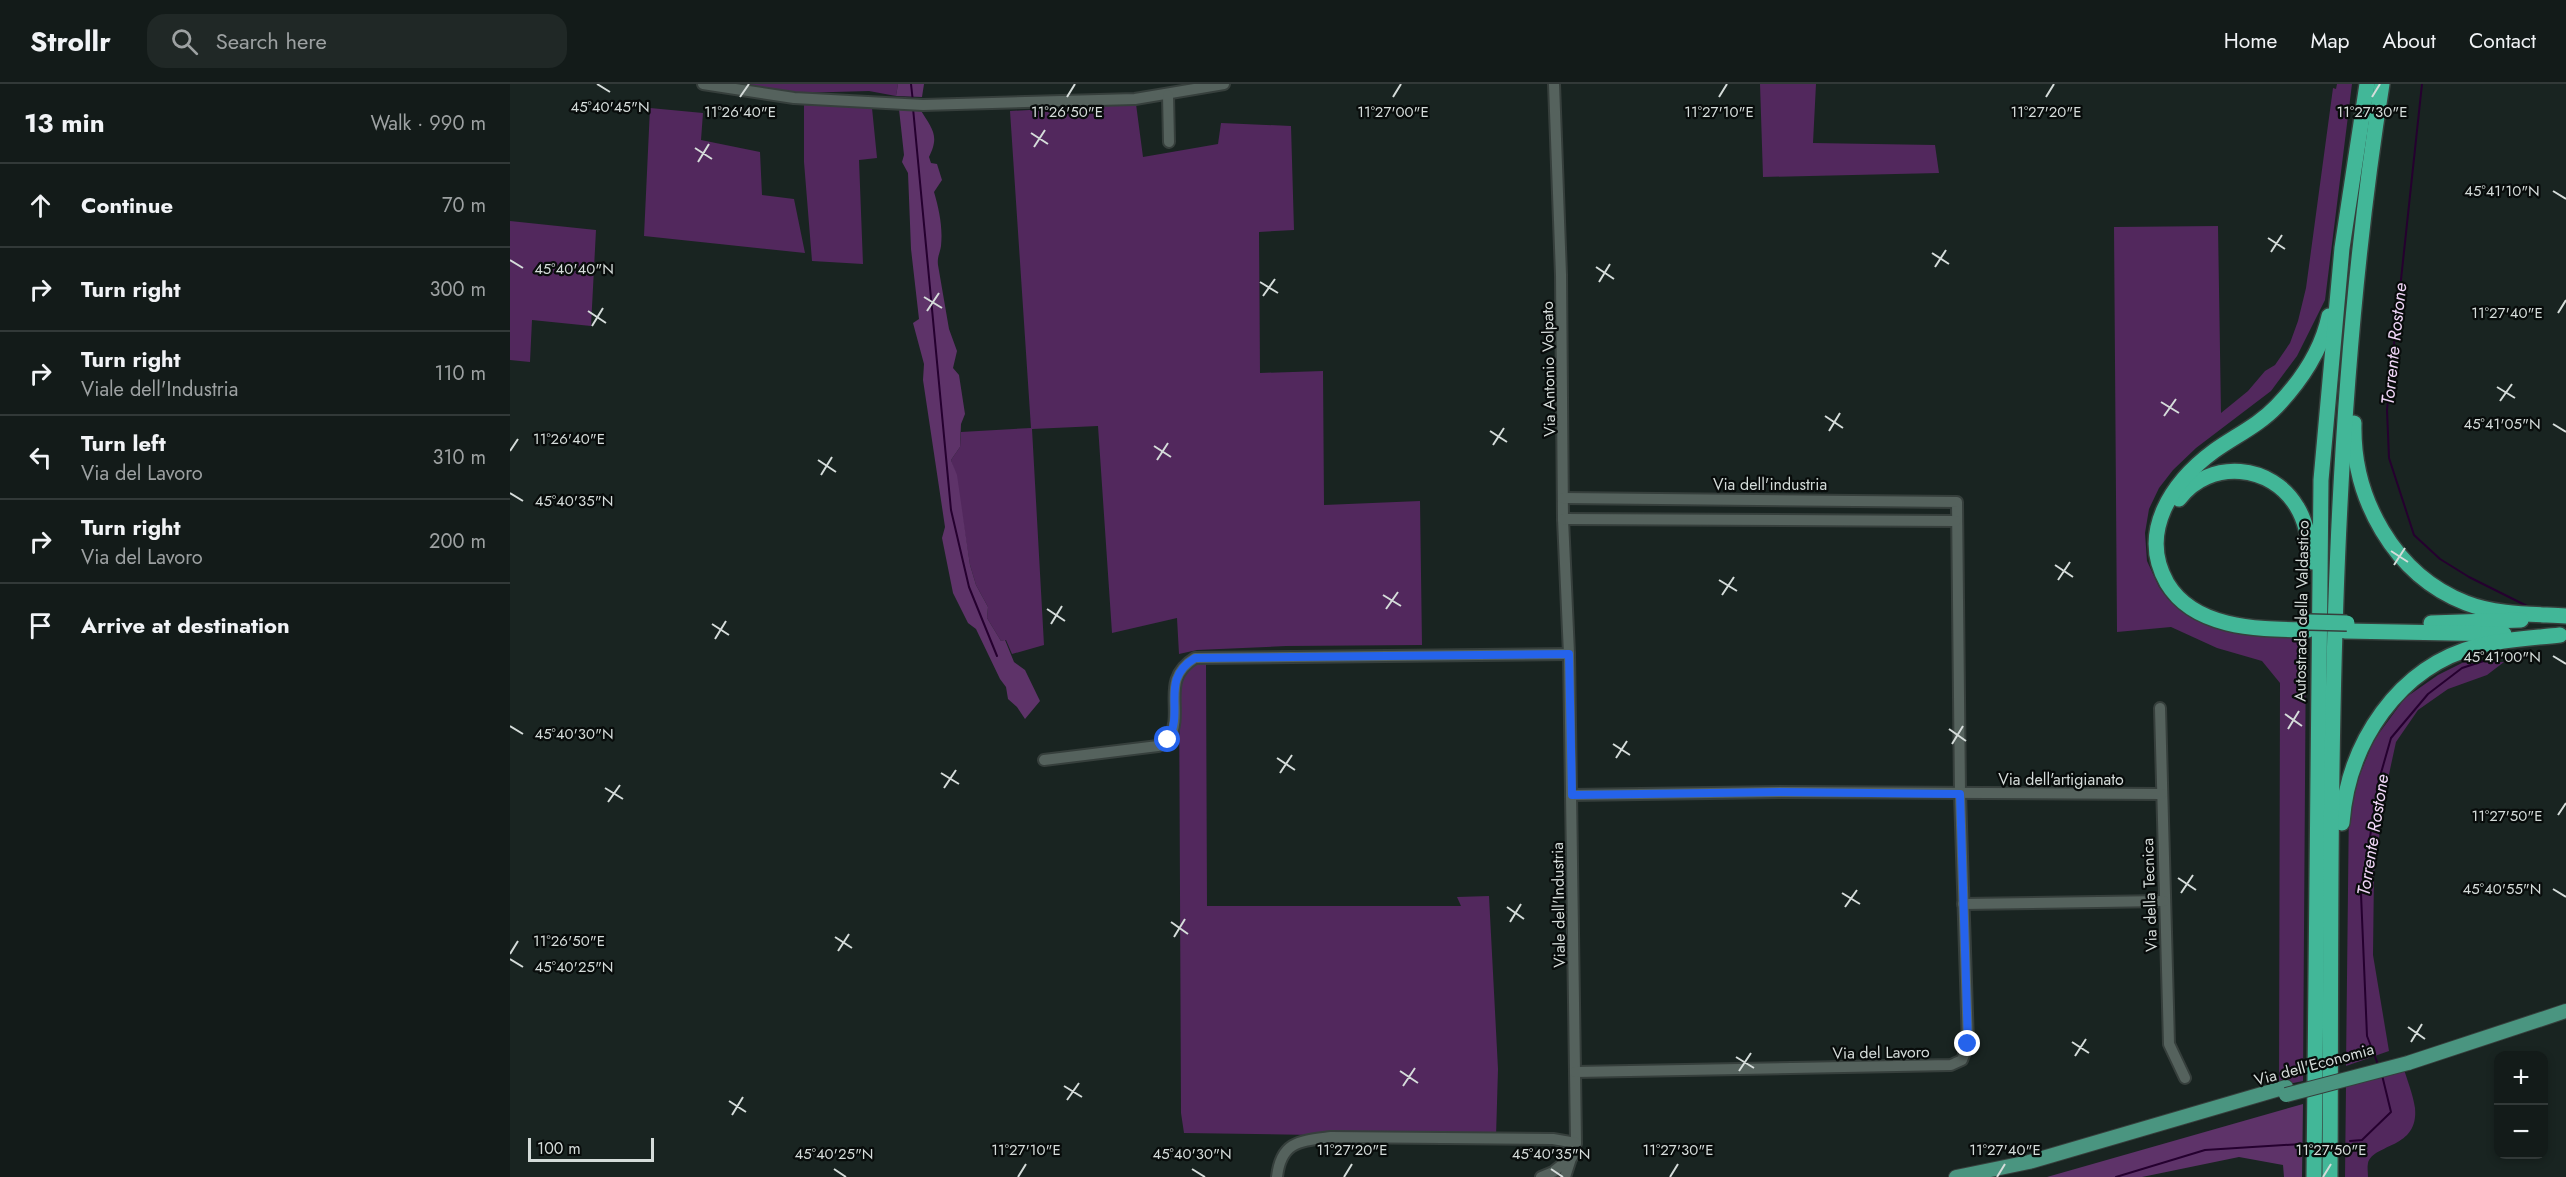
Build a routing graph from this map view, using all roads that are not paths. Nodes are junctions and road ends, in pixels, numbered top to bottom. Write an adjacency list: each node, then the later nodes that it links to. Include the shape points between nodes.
1 (703, 84): 6 (street, via 794,98 922,105 1135,99)
2 (1221, 84): 6 (street)
3 (1554, 84): 10 (street, Via Antonio Volpato)
4 (2367, 84): 9 (highway, Autostrada della Valdastico)
5 (2382, 84): 8 (highway)
6 (1168, 94): 7 (street)
7 (1168, 140)
8 (2360, 243): 15 (highway, via 2354,440 2363,487 2379,527 2413,569 2441,591 2467,604); 30 (highway, via 2346,394 2337,580)
9 (2342, 248): 16 (highway, Autostrada della Valdastico); 16 (highway, via 2317,351 2277,407 2214,451 2177,486 2158,521 2155,539 2158,561 2167,581 2182,600 2198,611 2239,626)
10 (1563, 498): 11 (street, Via dell'industria); 12 (street, Via Antonio Volpato)
11 (1933, 501): 13 (street); 14 (street, Via dell'industria, via 1956,502)
12 (1563, 519): 13 (street); 19 (street, Via Antonio Volpato)
13 (1934, 521): 14 (street)
14 (1956, 521): 22 (street, Via dell'industria)
15 (2566, 618): 17 (highway)
16 (2312, 621): 16 (highway, via 2265,621 2226,615 2205,607 2180,587 2168,568 2163,534 2175,503 2190,486 2217,473 2238,471 2266,477 2287,494 2298,509 2308,538); 17 (highway, bridge); 37 (highway, Autostrada della Valdastico)
17 (2346, 627): 18 (highway)
18 (2563, 635): 30 (highway, via 2478,646 2442,660 2400,691 2362,744 2348,780 2343,813 2338,1051)
19 (1569, 654): 21 (street, via 1195,658 1178,673 1174,721 1168,740 1158,746); 24 (street, Viale dell'Industria)
20 (2160, 708): 23 (street, Via della Tecnica)
21 (1044, 760)
22 (1960, 794): 23 (street, Via dell'artigianato); 24 (street); 26 (street, Via del Lavoro)
23 (2162, 794): 25 (street, Via della Tecnica)
24 (1572, 795): 28 (street, Viale dell'Industria)
25 (2164, 901): 26 (street); 29 (street, Via della Tecnica, via 2169,1044)
26 (1963, 904): 28 (street, Via del Lavoro, via 1968,1044 1962,1060 1951,1065)
27 (2566, 1011): 36 (main road, Via dell'Economia, bridge, via 2430,1056 2208,1111 2029,1162)
28 (1575, 1072): 31 (street, Viale dell'Industria)
29 (2185, 1078)
30 (2331, 1126): 38 (highway)
31 (1576, 1143): 32 (street, Viale dell'Industria); 33 (street, via 1553,1139 1331,1137 1295,1143 1284,1151)
32 (1573, 1156): 34 (street); 35 (street, Viale dell'Industria)
33 (1276, 1177)
34 (1541, 1177)
35 (1565, 1177)
36 (1956, 1177)
37 (2314, 1177)
38 (2330, 1177)

